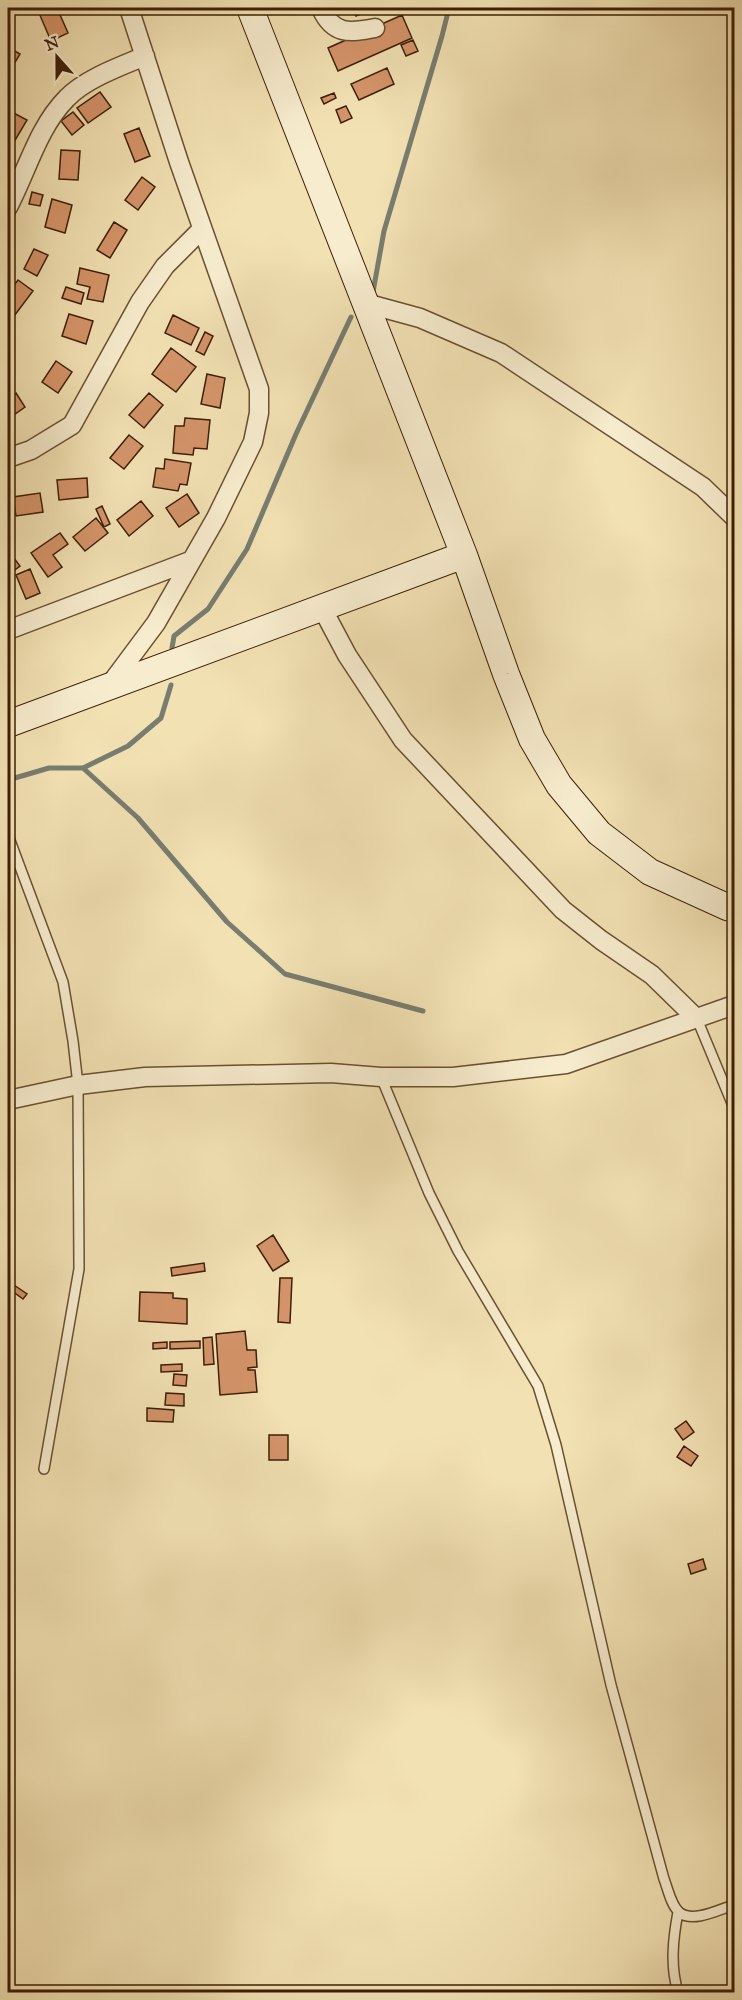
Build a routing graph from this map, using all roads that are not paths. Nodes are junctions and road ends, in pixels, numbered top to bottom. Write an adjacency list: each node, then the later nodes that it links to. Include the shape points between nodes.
1 (129, 8): 5 (street)
2 (250, 8): 8 (street)
3 (321, 8): 4 (street, via 336,29 352,33)
4 (375, 28)
5 (145, 56): 6 (street, via 106,72 68,97 44,130); 7 (street)
6 (8, 207)
7 (202, 229): 9 (street, via 165,266 140,302 72,425 31,450); 12 (street, via 259,389 260,413 253,442)
8 (365, 303): 10 (street, via 420,318 501,353 703,487); 11 (street)
9 (8, 458)
10 (735, 517)
11 (464, 555): 13 (street); 18 (street, via 532,739 559,785 599,833 650,872)
12 (190, 561): 14 (street); 15 (street, via 156,623)
13 (322, 608): 15 (street); 20 (street, via 347,656 403,740 562,910 652,975)
14 (8, 630)
15 (109, 686): 16 (street)
16 (8, 724)
17 (8, 835): 22 (lane, via 63,982)
18 (735, 909)
19 (735, 1005): 20 (street)
20 (697, 1019): 21 (street, via 566,1064 453,1077); 24 (lane)
21 (381, 1077): 22 (street, via 331,1073 145,1077); 27 (lane, via 429,1193 458,1251 538,1386 556,1445 611,1685 664,1879)
22 (78, 1085): 23 (street); 25 (lane, via 78,1269)
23 (8, 1100)
24 (735, 1108)
25 (44, 1469)
26 (735, 1905): 27 (lane, via 698,1916)
27 (678, 1912): 28 (lane, via 672,1974)
28 (678, 1992)

